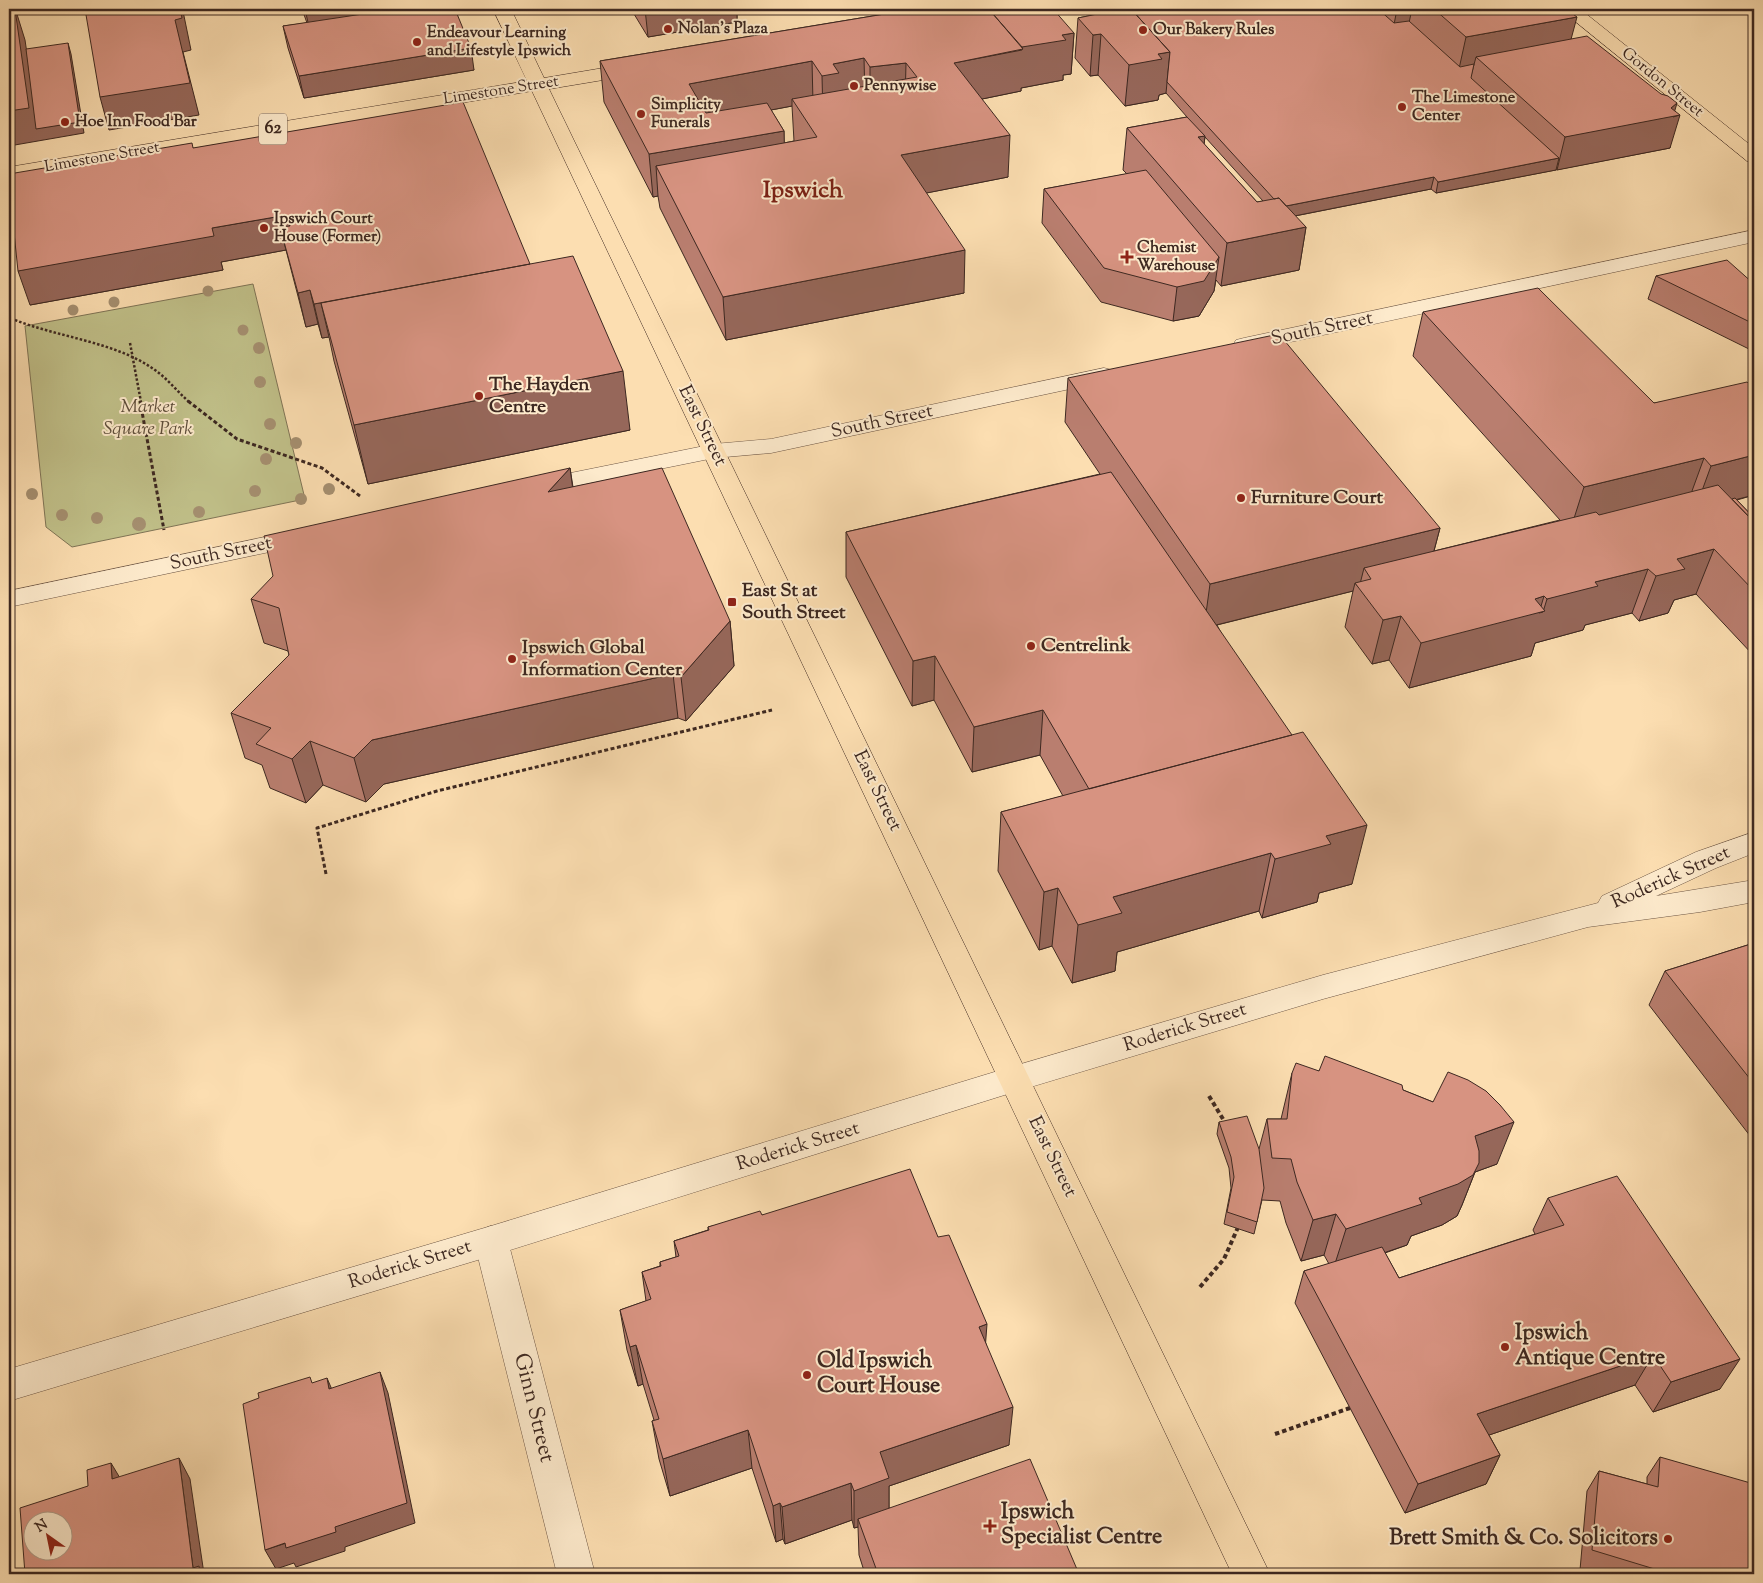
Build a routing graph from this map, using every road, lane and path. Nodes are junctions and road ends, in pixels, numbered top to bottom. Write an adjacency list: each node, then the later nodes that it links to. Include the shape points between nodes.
1 (502, 9): 4 (main road, East Street)
2 (1569, 9): 5 (main road, Gordon Street)
3 (653, 66): 4 (main road, Limestone Street)
4 (538, 85): 6 (main road, Limestone Street / 62); 13 (main road, East Street)
5 (1754, 157)
6 (9, 173)
7 (1754, 236): 10 (street, South Street)
8 (15, 320): 11 (path, via 68,338 105,346)
9 (130, 343): 11 (path)
10 (1226, 349)
11 (132, 359): 15 (path, via 152,368 205,416 237,439 322,468); 17 (path)
12 (1121, 371): 13 (street, South Street, via 771,446)
13 (714, 451): 14 (street, South Street); 24 (main road, East Street)
14 (514, 492)
15 (360, 496)
16 (330, 531): 18 (street, South Street)
17 (166, 537)
18 (9, 599)
19 (772, 710): 21 (path, via 437,791 317,828)
20 (1754, 842): 23 (street, Roderick Street, via 1706,860)
21 (326, 874)
22 (1754, 890): 23 (street, Roderick Street, via 1700,901)
23 (1588, 916): 24 (street, Roderick Street, via 1323,987)
24 (1014, 1078): 28 (street, Roderick Street); 34 (main road, East Street)
25 (1209, 1096): 26 (path)
26 (1227, 1126)
27 (1241, 1217): 29 (path, via 1234,1241 1218,1269)
28 (491, 1241): 30 (street, Roderick Street); 33 (street, Ginn Street)
29 (1200, 1287)
30 (9, 1384)
31 (1350, 1408): 32 (path)
32 (1275, 1434)
33 (576, 1574)
34 (1252, 1574)

